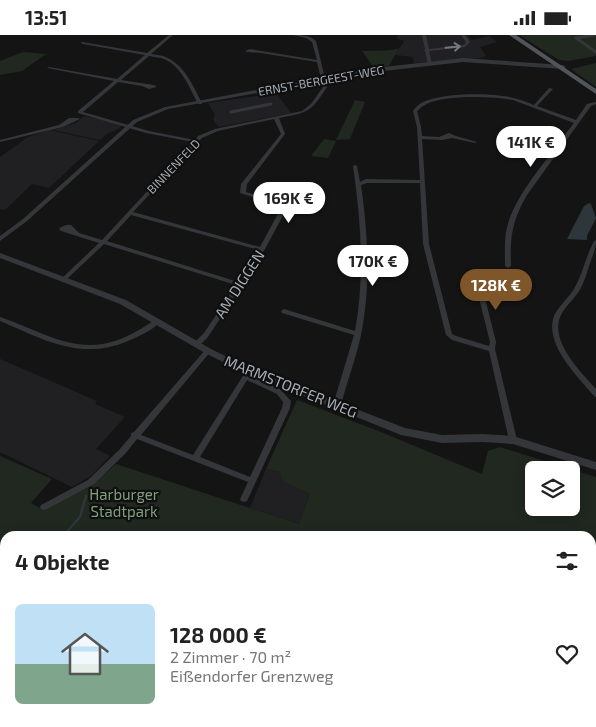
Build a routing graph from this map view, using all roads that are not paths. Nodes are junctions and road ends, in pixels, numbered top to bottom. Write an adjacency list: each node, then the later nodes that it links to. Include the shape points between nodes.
1 (171, 35): 11 (street)
2 (295, 35): 12 (street, via 315,42)
3 (424, 35): 8 (street)
4 (463, 35): 8 (street, one-way to 4, via 466,45 468,42)
5 (512, 35): 14 (main road)
6 (594, 35): 10 (street, via 576,38)
7 (83, 43): 11 (street)
8 (426, 50): 13 (street)
9 (260, 52): 12 (street)
10 (596, 52)
11 (148, 55): 17 (street); 22 (street, via 162,57 178,66)
12 (318, 61): 16 (street)
13 (430, 64): 14 (street, ERNST-BERGEEST-WEG, via 472,60); 16 (street, ERNST-BERGEEST-WEG)
14 (563, 67): 20 (main road)
15 (49, 68): 17 (street)
16 (323, 79): 21 (street, ERNST-BERGEEST-WEG); 27 (street, BINNENFELD, via 324,89 311,108)
17 (117, 81): 18 (street); 29 (street, via 80,113)
18 (143, 85)
19 (551, 89): 25 (street)
20 (596, 92)
21 (212, 99): 22 (street, ERNST-BERGEEST-WEG)
22 (199, 102): 29 (street, ERNST-BERGEEST-WEG, via 164,111)
23 (596, 103): 28 (street, via 589,105)
24 (272, 104): 26 (street, ERNST-BERGEEST-WEG)
25 (534, 107): 28 (street); 32 (street, via 504,97 433,99 415,111)
26 (231, 112)
27 (276, 118): 35 (street, BINNENFELD, via 216,130); 45 (street, AM DIGGEN, via 283,134 244,184 243,193 284,208)
28 (576, 122): 33 (street)
29 (132, 125): 35 (street, via 148,132); 42 (street, ERNST-BERGEEST-WEG, via 26,220)
30 (61, 126): 34 (street)
31 (523, 130): 33 (street)
32 (420, 137): 36 (street, via 454,137); 38 (street)
33 (564, 139): 47 (street, via 508,227)
34 (0, 141)
35 (194, 141): 40 (street, BINNENFELD)
36 (475, 142)
37 (355, 166): 39 (street)
38 (423, 182): 39 (street, via 366,181); 56 (street, via 426,244 450,335)
39 (359, 184): 54 (street, via 364,248)
40 (129, 213): 44 (street, BINNENFELD); 45 (street)
41 (77, 235): 44 (street)
42 (0, 239)
43 (596, 242): 59 (street, via 576,290 562,306 555,330 568,360)
44 (102, 243): 49 (street, BINNENFELD); 50 (street)
45 (262, 249): 50 (street, AM DIGGEN)
46 (0, 255): 49 (street, MARMSTORFER WEG)
47 (508, 266)
48 (476, 274): 56 (street)
49 (64, 279): 53 (street, MARMSTORFER WEG, via 123,302)
50 (239, 284): 55 (street, AM DIGGEN)
51 (284, 311): 54 (street)
52 (0, 319): 53 (street, via 66,345 90,349 130,339)
53 (158, 321): 55 (street, MARMSTORFER WEG)
54 (358, 334): 60 (street)
55 (197, 344): 57 (street, MARMSTORFER WEG)
56 (492, 349): 62 (street)
57 (208, 351): 58 (street, MARMSTORFER WEG); 61 (street)
58 (248, 374): 60 (street, MARMSTORFER WEG); 63 (street); 65 (street, MARMSTORFER WEG, via 287,401)
59 (596, 394)
60 (337, 405): 62 (street, MARMSTORFER WEG, via 410,434 442,439)
61 (134, 435): 63 (street); 67 (street, via 91,482)
62 (513, 440): 64 (street, MARMSTORFER WEG)
63 (195, 459): 65 (street)
64 (596, 466)
65 (253, 481): 66 (street)
66 (244, 499)
67 (44, 507)

